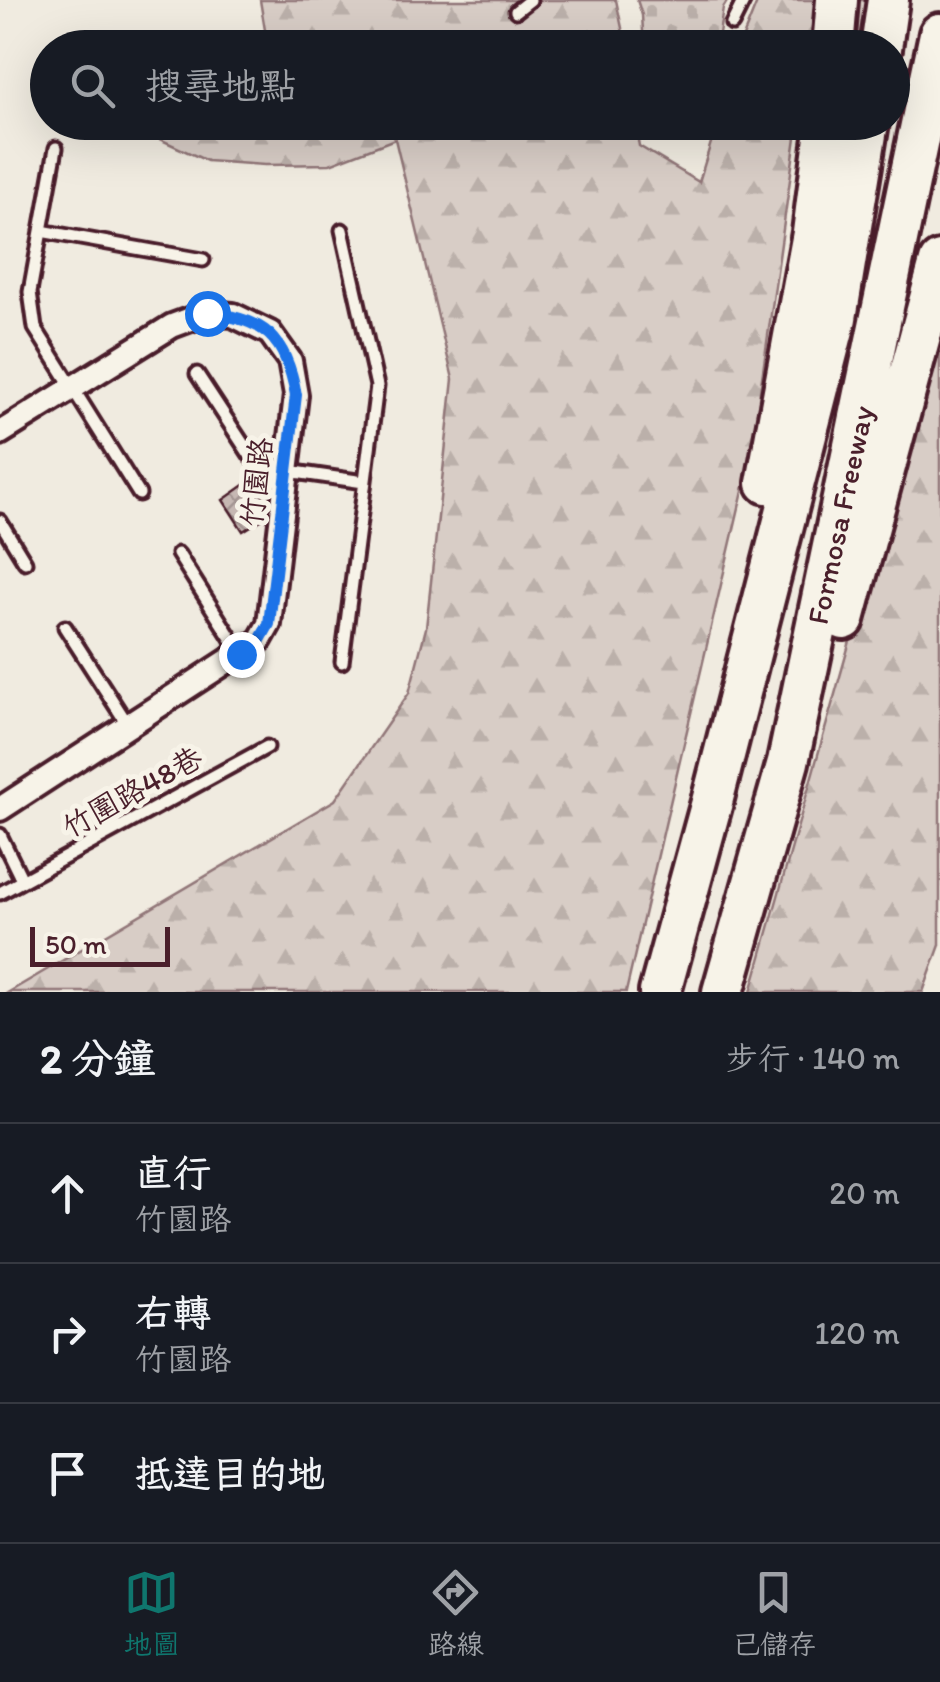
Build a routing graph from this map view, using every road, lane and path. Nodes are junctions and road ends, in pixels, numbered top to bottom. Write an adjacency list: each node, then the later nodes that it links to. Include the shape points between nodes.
1 (530, 0): 5 (lane)
2 (744, 0): 6 (lane)
3 (837, 0): 7 (highway)
4 (888, 0): 8 (highway)
5 (516, 11)
6 (732, 24)
7 (834, 30)
8 (883, 30)
9 (940, 34): 31 (highway, Formosa Freeway)
10 (825, 140): 32 (highway, via 777,439 722,694)
11 (865, 140): 32 (highway, Formosa Freeway, via 836,318)
12 (56, 148): 14 (lane)
13 (342, 230): 21 (lane, via 376,386)
14 (42, 231): 15 (lane); 18 (lane, via 30,292 35,328)
15 (203, 260)
16 (940, 262): 31 (highway, via 834,656)
17 (197, 374): 20 (lane, via 254,461)
18 (73, 388): 19 (street, 竹園路); 20 (street, 竹園路, via 172,326 207,313 233,315 270,333 290,361 296,395); 22 (lane)
19 (0, 434)
20 (288, 471): 21 (lane); 27 (street, 竹園路, via 269,624)
21 (364, 482): 28 (lane)
22 (140, 494)
23 (0, 521): 25 (lane)
24 (178, 554): 27 (lane)
25 (26, 562)
26 (65, 627): 29 (lane)
27 (241, 654): 29 (street, 竹園路)
28 (342, 662)
29 (128, 725): 33 (street, 竹園路)
30 (267, 747): 35 (lane, 竹圍路48巷)
31 (788, 762): 38 (highway, Formosa Freeway)
32 (712, 802): 37 (highway, Formosa Freeway)
33 (0, 809)
34 (0, 835): 35 (lane)
35 (22, 880): 36 (lane, 竹圍路48巷)
36 (0, 893)
37 (660, 992)
38 (723, 992)

